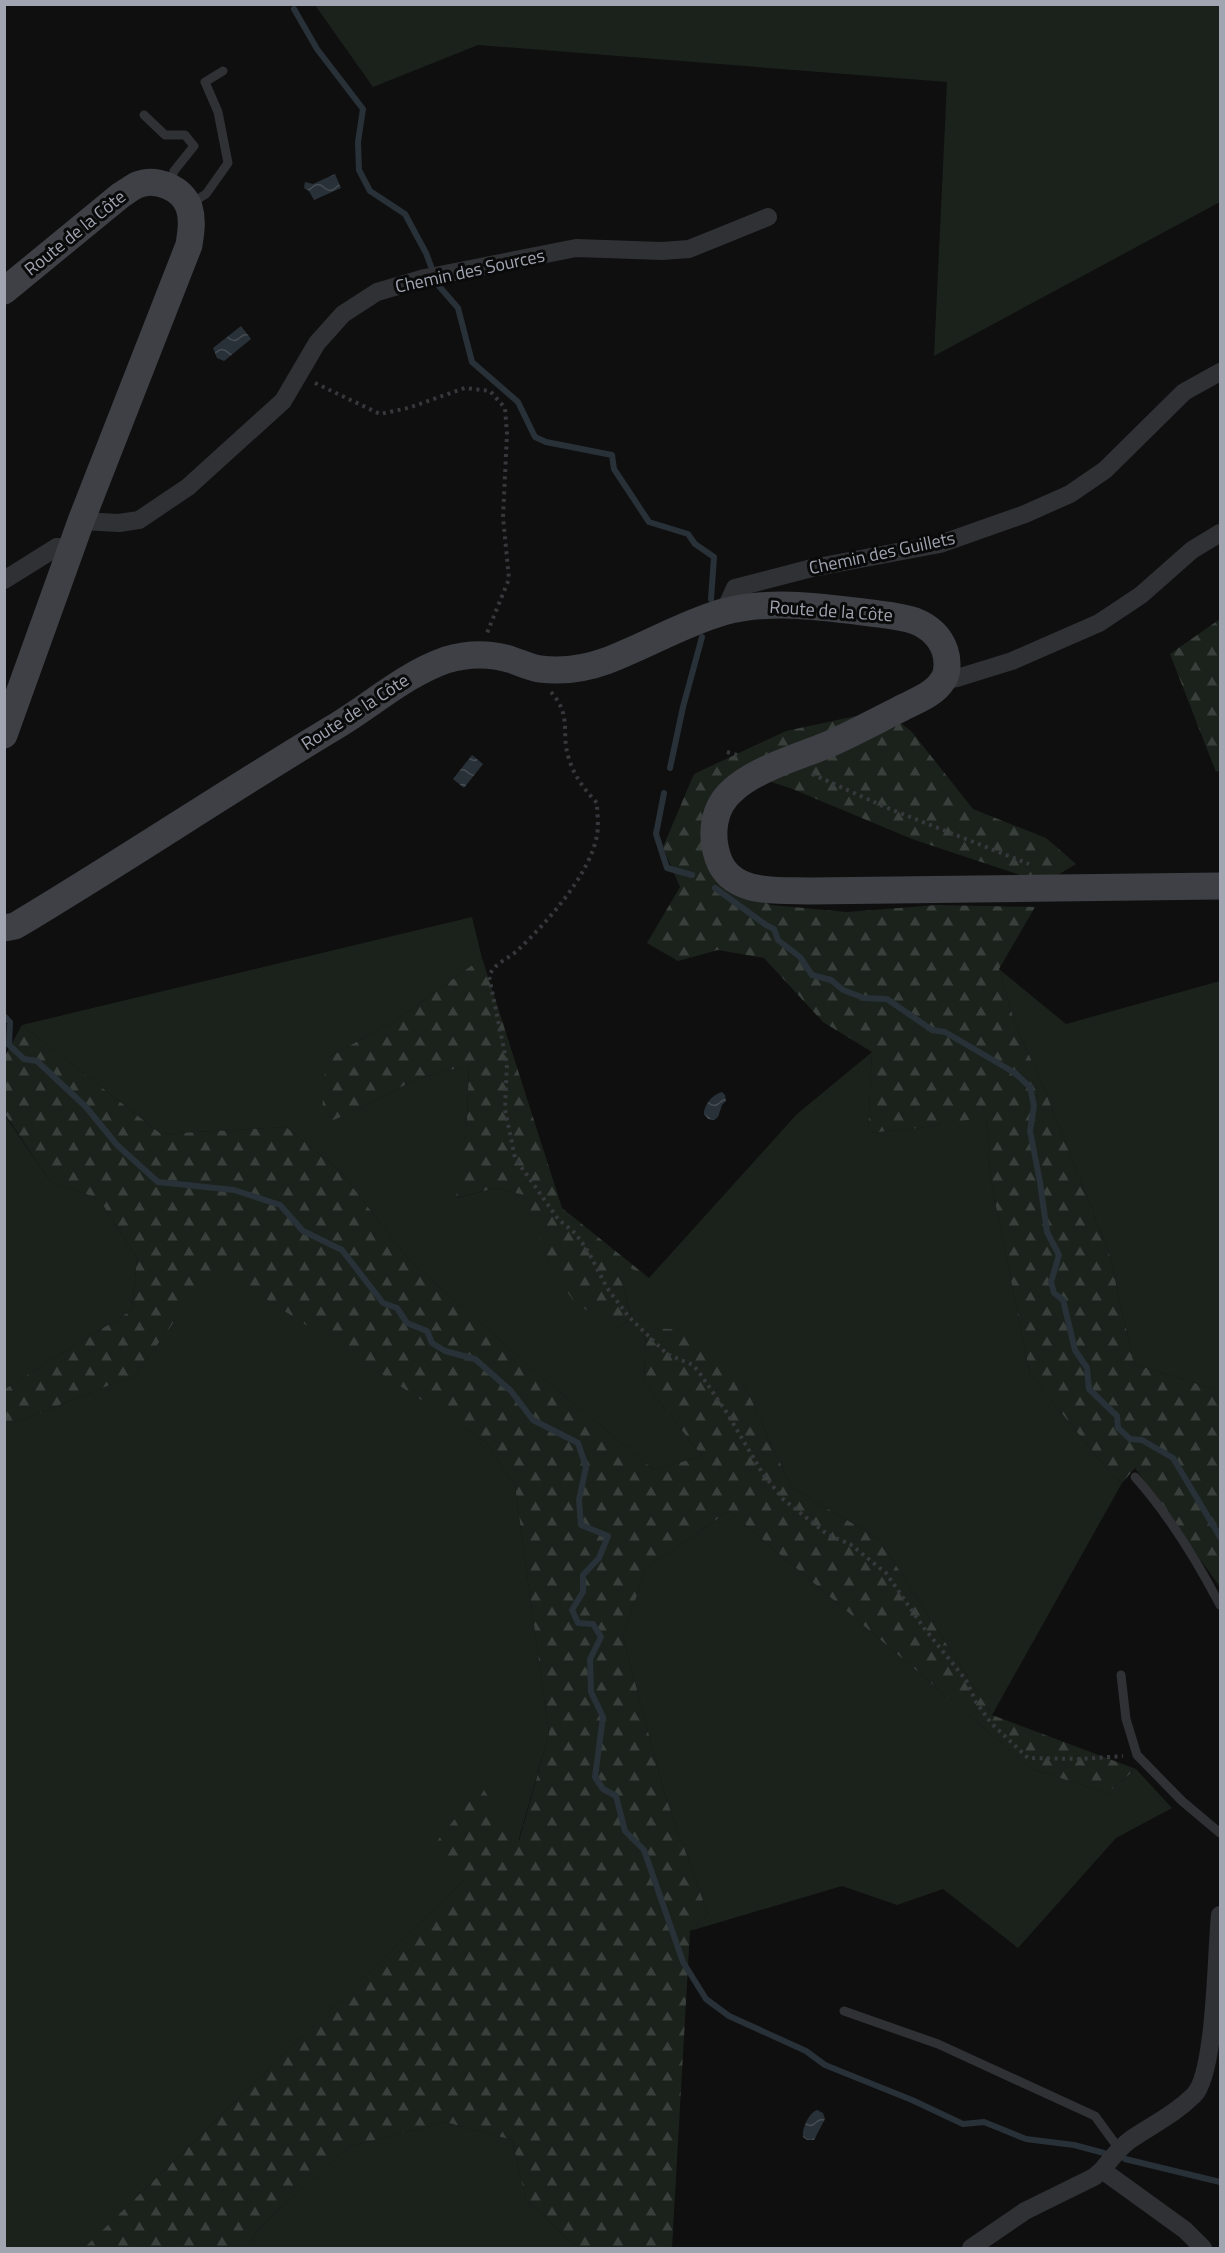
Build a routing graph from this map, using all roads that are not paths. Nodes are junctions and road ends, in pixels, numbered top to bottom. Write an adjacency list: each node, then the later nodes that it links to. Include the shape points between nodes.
1 (223, 71): 4 (lane, via 205,81 218,112 228,163 206,194)
2 (144, 115): 3 (lane, via 165,135 185,135 194,146 174,171)
3 (169, 186): 4 (street); 6 (street, Route de la Côte, via 139,184 121,195)
4 (188, 205): 8 (street, via 192,227 189,245)
5 (768, 217): 8 (street, Chemin des Sources, via 688,249 662,252 576,248 425,278 377,292 343,314 317,343 283,401 188,487 139,520)
6 (4, 291)
7 (1221, 372): 12 (street, Chemin des Guillets, via 1184,392 1105,470 1070,495 940,544 812,568 735,588)
8 (81, 521): 10 (street)
9 (1221, 533): 13 (street, via 1192,550 1142,595 1099,623 1012,661)
10 (71, 549): 11 (street, via 57,547); 14 (street)
11 (4, 580)
12 (724, 612): 13 (street, Route de la Côte, via 797,606 916,621 932,628 941,642 948,660); 16 (street, Route de la Côte, via 606,661 570,671 536,669 507,658 479,654 419,670 358,713 78,888 15,926)
13 (944, 680): 15 (street, via 929,694 842,739 758,773 733,789 725,797 714,828 720,863 733,878 762,890 810,891)
14 (4, 735)
15 (1221, 886)
16 (4, 928)
17 (1135, 1477): 18 (lane, via 1194,1556)
18 (1221, 1605)
19 (1121, 1675): 20 (lane, via 1126,1719 1137,1755 1182,1801)
20 (1220, 1831)
21 (1221, 1915): 23 (street)
22 (844, 2011): 24 (lane, via 938,2044 1095,2116)
23 (1217, 2012): 24 (street, via 1197,2093 1174,2114)
24 (1119, 2149): 25 (street)
25 (1102, 2170): 26 (street, via 1025,2211); 27 (street, via 1185,2230)
26 (970, 2248)
27 (1203, 2248)

